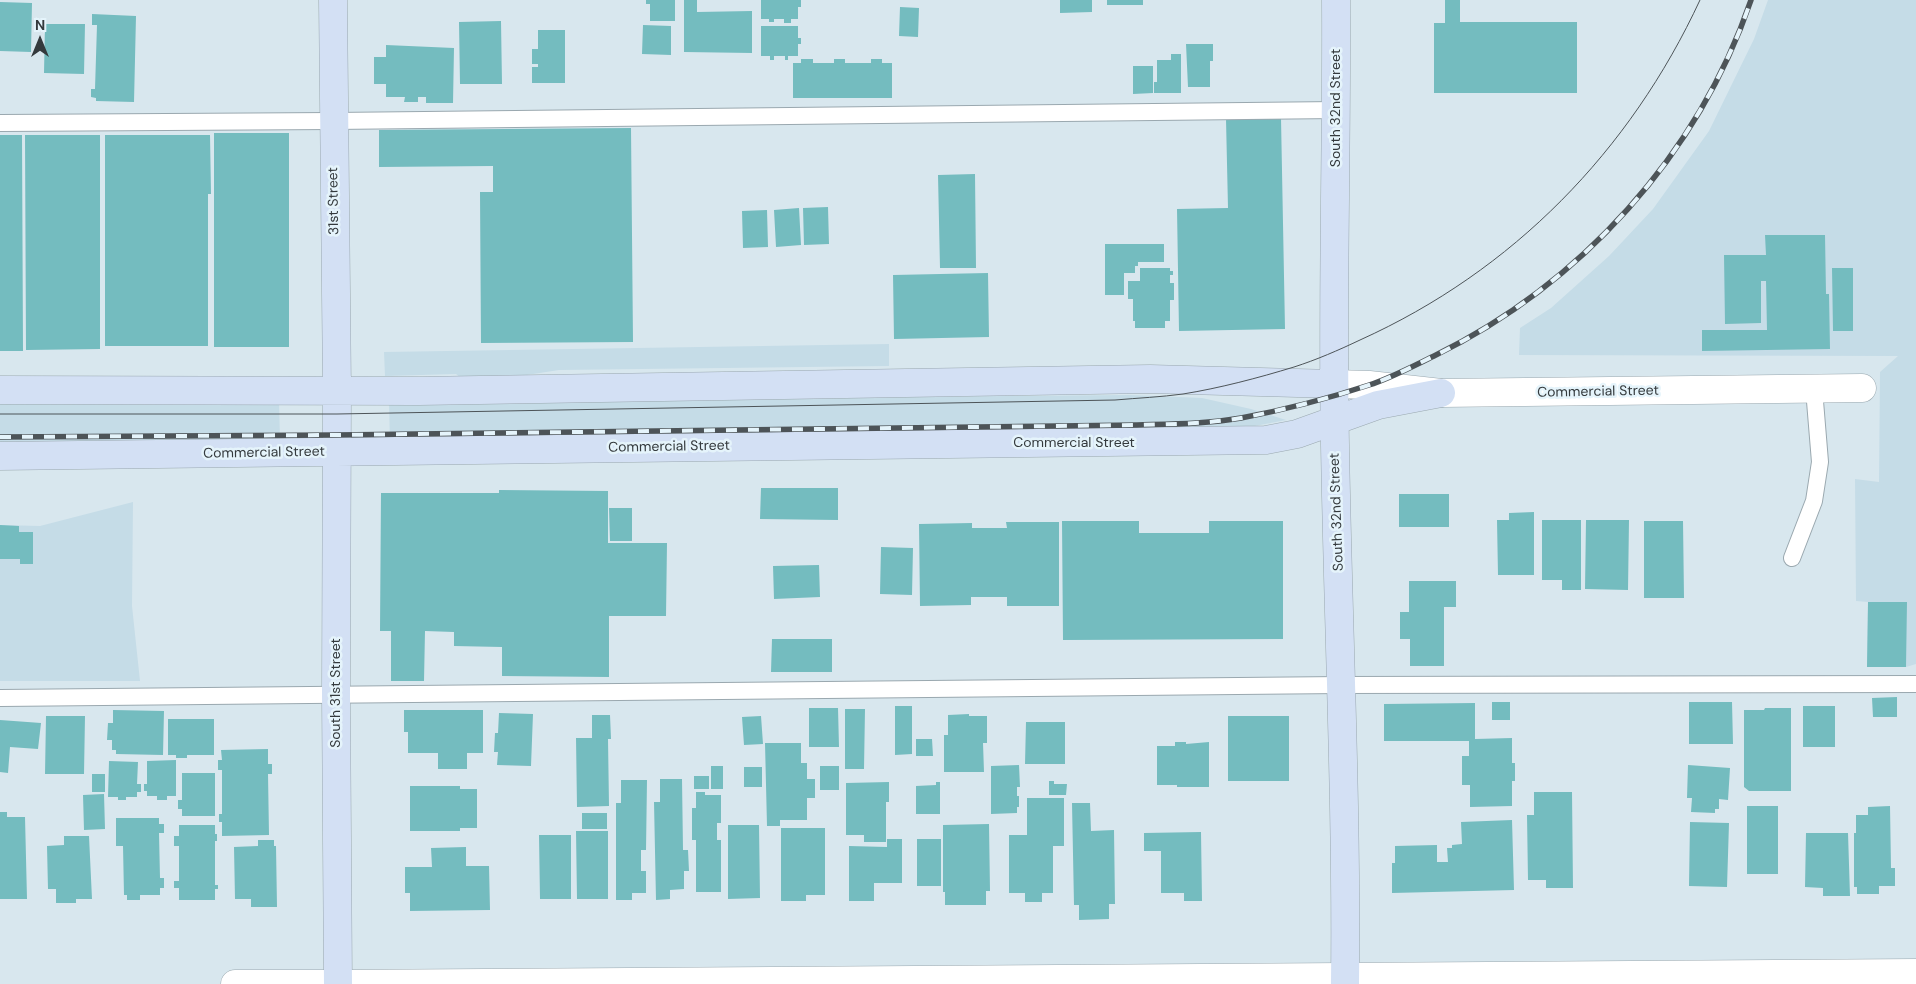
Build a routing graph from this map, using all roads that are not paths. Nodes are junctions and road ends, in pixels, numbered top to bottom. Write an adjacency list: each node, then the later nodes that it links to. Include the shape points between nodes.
1 (333, 0): 4 (main road, 31st Street)
2 (1336, 0): 3 (main road, South 32nd Street)
3 (1337, 110): 4 (lane); 6 (main road, South 32nd Street)
4 (333, 121): 5 (lane); 11 (main road, 31st Street)
5 (0, 123)
6 (1334, 384): 10 (street, Commercial Street); 11 (main road, via 1150,379 428,391); 12 (main road, South 32nd Street)
7 (1862, 388): 8 (street, Commercial Street)
8 (1814, 389): 10 (street, Commercial Street); 15 (lane, via 1820,462 1814,502)
9 (0, 390): 11 (main road)
10 (1441, 394): 12 (main road, Commercial Street, via 1378,404)
11 (337, 396): 13 (main road, South 31st Street)
12 (1335, 420): 13 (main road, Commercial Street, via 1298,434 1266,440); 17 (main road, South 32nd Street)
13 (336, 452): 14 (main road, Commercial Street); 18 (main road, South 31st Street)
14 (0, 456)
15 (1792, 558)
16 (1916, 684): 17 (lane)
17 (1341, 685): 18 (lane); 21 (main road, South 32nd Street)
18 (336, 694): 19 (lane); 24 (main road, South 31st Street)
19 (0, 698)
20 (1916, 973): 21 (street)
21 (1345, 980): 24 (street)
22 (235, 984): 23 (street)
23 (332, 984)
24 (340, 984)

